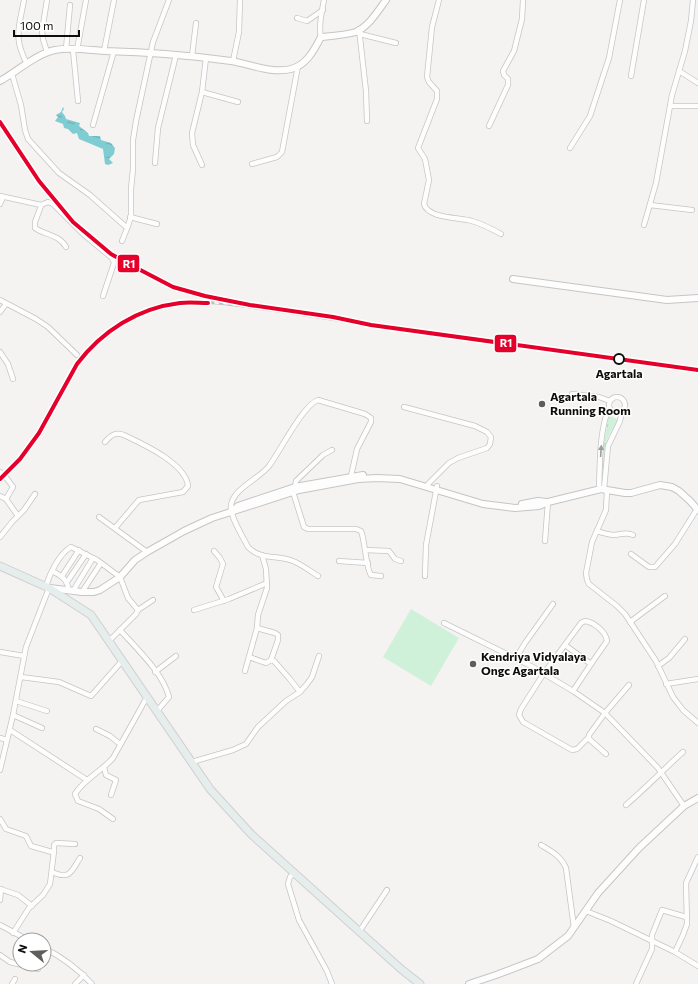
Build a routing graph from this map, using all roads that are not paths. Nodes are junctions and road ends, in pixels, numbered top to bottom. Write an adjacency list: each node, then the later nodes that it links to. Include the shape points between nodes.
1 (24, 0): 31 (street, via 18,35 19,45)
2 (47, 0): 25 (street, via 42,31)
3 (86, 0): 22 (street)
4 (114, 0): 23 (street)
5 (169, 0): 26 (street)
6 (240, 0): 30 (street, via 239,32)
7 (324, 0): 15 (street)
8 (386, 0): 18 (street)
9 (523, 0): 45 (street, via 522,19 514,51 503,71 508,79 508,85)
10 (620, 0): 46 (street, via 609,58 590,116)
11 (644, 0): 35 (street)
12 (694, 0): 33 (street)
13 (437, 1): 59 (street, via 427,77 437,91 437,98 418,148 425,159 429,180 424,204 434,214 472,221)
14 (70, 5): 21 (street)
15 (323, 10): 16 (street, via 307,21); 19 (street)
16 (297, 18)
17 (196, 23): 28 (street)
18 (360, 32): 19 (street); 20 (street); 43 (street)
19 (321, 37): 32 (street, via 312,56)
20 (396, 43)
21 (66, 49): 22 (street); 25 (street)
22 (75, 50): 23 (street); 39 (street)
23 (104, 51): 24 (street)
24 (114, 51): 26 (street); 44 (street)
25 (47, 52): 31 (street)
26 (151, 52): 27 (street); 55 (street, via 134,136)
27 (176, 55): 28 (street); 47 (street, via 158,128)
28 (192, 56): 29 (street)
29 (206, 58): 30 (street); 38 (street)
30 (233, 61): 32 (street, via 284,70)
31 (28, 64): 34 (street)
32 (298, 66): 48 (street, via 282,152 277,157)
33 (679, 71): 37 (street); 41 (street)
34 (12, 74): 36 (street); 58 (street, via 28,139 59,173)
35 (631, 76)
36 (0, 81)
37 (698, 83)
38 (202, 92): 40 (street); 49 (street, via 192,134 193,145)
39 (78, 101)
40 (238, 102)
41 (670, 106): 42 (street); 52 (street)
42 (698, 106)
43 (367, 121)
44 (93, 125)
45 (489, 126)
46 (570, 148)
47 (155, 163)
48 (252, 164)
49 (202, 165)
50 (2, 197): 51 (street); 53 (street)
51 (0, 204)
52 (650, 205): 54 (street); 57 (street)
53 (41, 206): 61 (street, via 35,228 59,239); 63 (street, via 48,202 53,204 112,258 114,263)
54 (692, 210)
55 (130, 217): 56 (street); 58 (street)
56 (157, 224)
57 (644, 225)
58 (128, 226): 60 (street)
59 (501, 234)
60 (122, 241)
61 (66, 247)
62 (513, 279): 64 (street, via 667,300)
63 (103, 296)
64 (698, 298)
65 (0, 300): 66 (street)
66 (6, 304): 67 (street); 69 (street, via 48,328)
67 (0, 312)
68 (0, 352): 70 (street, via 8,364)
69 (77, 355)
70 (13, 379)
71 (572, 394): 72 (street, via 599,396)
72 (610, 404): 74 (street, via 614,412); 74 (street, via 616,397 623,400 625,404); 83 (street, one-way to 72, via 602,436)
73 (404, 407): 80 (street, via 475,426 491,437 486,448 449,463)
74 (622, 411): 83 (street, via 622,417 608,446)
75 (104, 442): 92 (street, via 114,434 126,436 177,466 188,481 188,486 183,492 139,500)
76 (332, 450): 82 (street, via 296,481)
77 (0, 472): 86 (street, via 13,487)
78 (351, 476): 79 (street); 82 (street); 89 (street, via 357,449 371,418 365,414 314,401 296,423 268,468 235,496 231,502)
79 (358, 477): 80 (street, via 394,474); 81 (street, via 394,478); 82 (street)
80 (428, 484): 81 (street)
81 (436, 488): 87 (street, via 474,502 505,508 527,508); 114 (street, via 426,545)
82 (296, 489): 89 (street); 98 (street, via 304,527 358,530 362,533)
83 (603, 490): 87 (street); 88 (street, via 631,493 666,485 685,495); 93 (street, via 606,510)
84 (35, 494): 90 (street)
85 (0, 496): 86 (street)
86 (6, 500): 90 (street)
87 (548, 502): 96 (street)
88 (697, 509): 102 (street, via 658,565 649,567)
89 (231, 511): 100 (street, via 200,523); 103 (street, via 248,547)
90 (18, 516): 95 (street)
91 (99, 517): 92 (street)
92 (115, 528): 100 (street)
93 (597, 531): 94 (street, via 616,535 626,533); 127 (street, via 592,542 587,580 617,606)
94 (633, 536)
95 (0, 537)
96 (545, 541)
97 (79, 550): 101 (street); 110 (street, via 70,547); 111 (street)
98 (365, 550): 106 (street, via 389,551 395,559); 108 (street)
99 (214, 551): 123 (street, via 223,564 216,587)
100 (147, 552): 115 (street, via 135,560)
101 (86, 554): 104 (street); 116 (street)
102 (631, 554)
103 (262, 555): 112 (street, via 292,561); 117 (street)
104 (93, 558): 107 (street); 119 (street)
105 (339, 561): 108 (street)
106 (401, 561)
107 (101, 563): 115 (street); 120 (street)
108 (368, 563): 113 (street, via 370,574)
109 (0, 566): 118 (main road)
110 (52, 571): 111 (street); 118 (street)
111 (62, 576): 116 (street)
112 (318, 576)
113 (381, 576)
114 (425, 576)
115 (120, 577): 120 (street, via 100,590); 125 (street, via 128,598)
116 (67, 582): 119 (street)
117 (267, 583): 123 (street); 129 (street, via 258,614)
118 (47, 587): 119 (street); 132 (main road, via 91,615); 135 (street)
119 (71, 591): 120 (street)
120 (82, 592)
121 (664, 596): 127 (street)
122 (153, 600): 125 (street)
123 (224, 601): 126 (street)
124 (552, 604): 139 (street)
125 (138, 610): 130 (street)
126 (194, 610)
127 (630, 622): 143 (street)
128 (444, 623): 139 (street)
129 (257, 628): 138 (street); 140 (street, via 278,636)
130 (120, 630): 132 (street); 145 (street)
131 (685, 639): 143 (street, via 669,658)
132 (109, 641): 141 (main road)
133 (565, 645): 142 (street); 142 (street, via 583,621 592,622 607,641); 146 (street)
134 (0, 652): 135 (street)
135 (24, 656): 147 (street)
136 (176, 656): 145 (street)
137 (319, 656): 152 (street, via 312,677)
138 (249, 657): 140 (street, via 266,663); 144 (street)
139 (516, 658): 146 (street)
140 (271, 660): 152 (street, via 286,673)
141 (122, 661): 147 (street, via 92,696 59,682); 153 (main road)
142 (591, 664): 151 (street)
143 (658, 666): 149 (street)
144 (245, 671)
145 (155, 672): 156 (street, via 169,696)
146 (544, 673): 151 (street); 164 (street, via 521,709 520,719 572,750 577,749)
147 (21, 676): 154 (street)
148 (698, 679): 149 (street)
149 (666, 684): 159 (street, via 683,710)
150 (629, 685): 157 (street)
151 (573, 691): 157 (street)
152 (300, 692): 169 (street, via 286,701 258,727 243,746)
153 (147, 697): 156 (main road); 166 (street)
154 (16, 701): 155 (street); 158 (street)
155 (47, 711)
156 (157, 711): 169 (main road)
157 (605, 713): 164 (street); 172 (street)
158 (13, 715): 160 (street); 162 (street)
159 (698, 723)
160 (42, 728)
161 (96, 729): 166 (street)
162 (10, 730): 165 (street); 173 (street)
163 (0, 738): 165 (street)
164 (588, 738): 168 (street)
165 (7, 740): 171 (street)
166 (120, 744): 170 (street, via 113,758)
167 (683, 752): 172 (street)
168 (606, 754)
169 (192, 762): 186 (main road, via 210,789 250,834)
170 (104, 767): 173 (street); 174 (street, via 106,775 116,780)
171 (0, 770)
172 (661, 772): 176 (street); 177 (street)
173 (87, 780): 179 (street, via 76,793 76,799 99,809)
174 (111, 795)
175 (698, 798): 177 (street)
176 (626, 805)
177 (684, 806): 191 (street, via 639,848 598,893)
178 (0, 819): 182 (street, via 7,830 26,836 31,846)
179 (113, 819)
180 (75, 844): 182 (street, via 56,843)
181 (541, 845): 194 (street, via 554,852 564,862 568,875)
182 (54, 851): 185 (street)
183 (698, 857): 192 (street, via 686,883)
184 (80, 858): 185 (street, via 66,876)
185 (52, 872): 190 (street, via 48,889)
186 (294, 873): 196 (main road); 206 (street, via 288,884 299,920)
187 (1, 889): 189 (street); 190 (street, via 18,895)
188 (387, 890): 196 (street)
189 (0, 900)
190 (32, 906): 195 (street)
191 (586, 911): 194 (street); 197 (street)
192 (686, 916): 197 (street, via 662,910 652,935); 198 (street, via 687,924)
193 (0, 925): 195 (street)
194 (574, 928): 208 (street, via 568,936 538,959)
195 (13, 932)
196 (359, 932): 207 (main road)
197 (652, 942): 198 (street); 209 (street, via 652,949)
198 (675, 952): 202 (street)
199 (52, 953): 203 (street)
200 (0, 955): 201 (street)
201 (12, 962)
202 (698, 966)
203 (84, 976): 204 (street); 205 (street)
204 (75, 984)
205 (92, 984)
206 (332, 984)
207 (420, 984)
208 (469, 984)
209 (636, 984)

